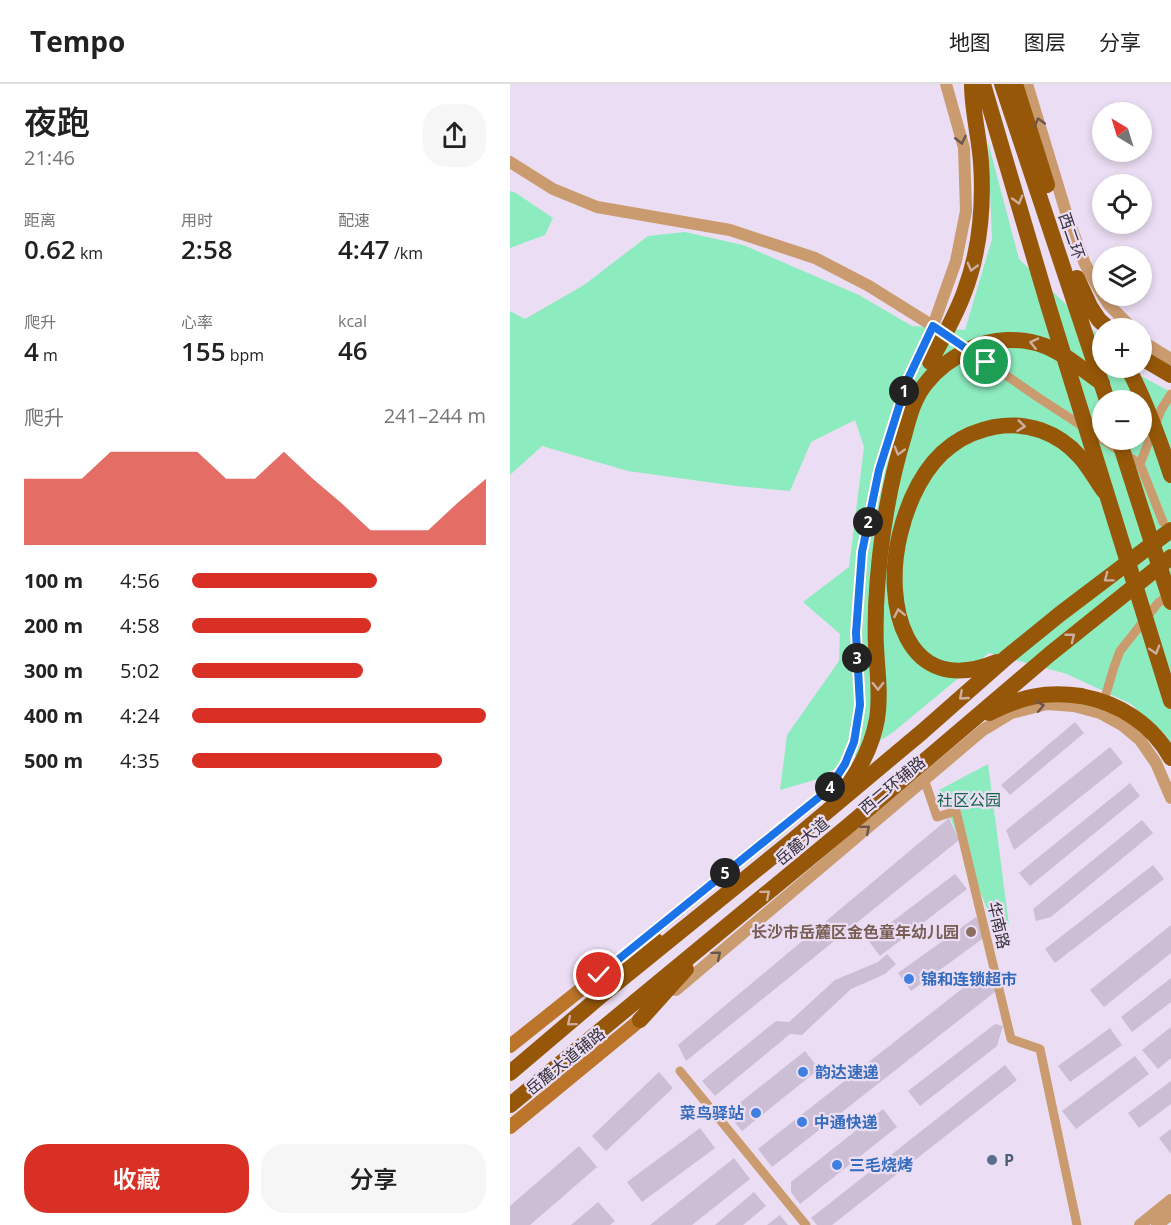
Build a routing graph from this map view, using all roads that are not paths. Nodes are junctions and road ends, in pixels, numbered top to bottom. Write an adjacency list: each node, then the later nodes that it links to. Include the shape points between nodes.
1 (946, 84): 14 (street, one-way to 14, via 964,148 966,211 956,261)
2 (1002, 84): 7 (highway, 西二环)
3 (1014, 84): 7 (highway); 10 (highway)
4 (1028, 84): 9 (street, one-way to 4, via 1068,219)
5 (972, 85): 23 (highway, one-way to 23, bridge, via 982,183 976,250 955,316 924,374); 29 (highway, one-way to 29, bridge, via 995,124)
6 (510, 162): 14 (street, via 554,189 597,207 730,230 815,258)
7 (1034, 180): 8 (highway, 西二环)
8 (1064, 268): 10 (highway); 20 (highway, 西二环)
9 (1092, 276)
10 (1089, 304): 12 (highway)
11 (1110, 306): 13 (street)
12 (1099, 318)
13 (1122, 318)
14 (933, 326): 24 (street); 44 (street, via 907,381 879,470 862,552 856,633 860,705 854,742 845,764 828,790)
15 (1152, 347): 16 (street)
16 (1171, 359)
17 (1152, 364): 18 (highway)
18 (1171, 375)
19 (1133, 378): 28 (highway, bridge)
20 (1102, 383): 21 (highway, 西二环); 23 (highway, one-way to 23, bridge, via 1045,346 1001,340 958,355 934,373)
21 (1104, 390)
22 (1171, 394): 27 (street)
23 (914, 404): 41 (highway, one-way to 41, bridge, via 897,458 883,528 876,607 877,719 863,763)
24 (1092, 432)
25 (1119, 450): 27 (street)
26 (1122, 450): 33 (highway, bridge)
27 (1140, 464): 30 (street)
28 (1171, 475)
29 (1106, 494): 34 (highway, one-way to 29, via 984,668 956,672 922,658 906,638 899,613 897,556 910,501 917,488 934,463 964,437 1013,425 1048,433 1069,446); 35 (highway, one-way to 35, bridge)
30 (1167, 526): 34 (highway, 岳麓大道, one-way to 34)
31 (1171, 557): 37 (highway, 岳麓大道, one-way to 31)
32 (1171, 594): 36 (street, via 1158,603 1120,651)
33 (1171, 602)
34 (1007, 657): 41 (highway, 岳麓大道, one-way to 41)
35 (1171, 701)
36 (1100, 713): 39 (street, 西二环辅路, one-way to 36, via 982,730 1011,713 1047,704); 40 (street, 西二环辅路, via 1140,741)
37 (962, 729): 38 (highway, bridge, via 1021,699 1051,693 1081,696 1126,712 1147,727); 43 (highway, 岳麓大道, one-way to 37)
38 (1171, 758)
39 (924, 779): 45 (street, 西二环辅路, one-way to 39); 54 (street, 华南路, via 937,817 956,812 1011,1039 1040,1049)
40 (1171, 798)
41 (832, 807): 42 (highway, 岳麓大道)
42 (706, 911): 44 (highway); 48 (highway, 岳麓大道, one-way to 48)
43 (723, 929): 45 (highway); 49 (highway, 岳麓大道)
44 (599, 975): 46 (main road)
45 (640, 1020): 50 (main road, 岳麓大道辅路)
46 (510, 1046)
47 (680, 1071): 53 (street)
48 (510, 1073)
49 (510, 1105)
50 (510, 1127)
51 (1171, 1200): 55 (street)
52 (1171, 1214): 56 (street)
53 (806, 1225)
54 (1077, 1225)
55 (1140, 1225)
56 (1157, 1225)

